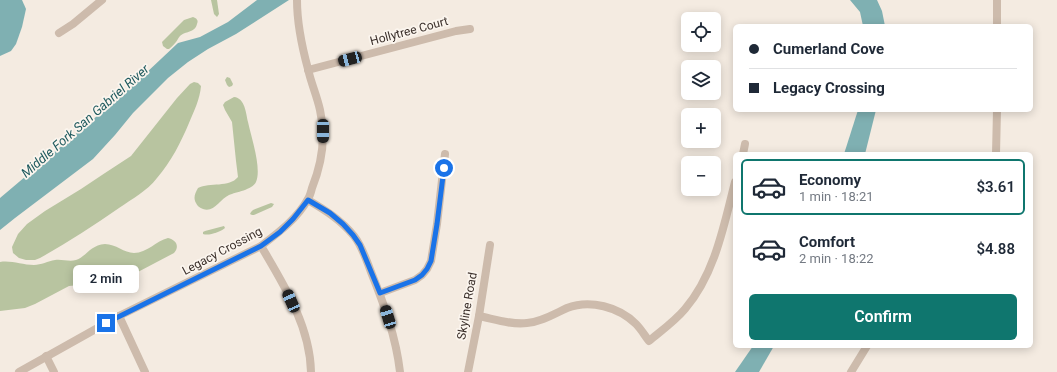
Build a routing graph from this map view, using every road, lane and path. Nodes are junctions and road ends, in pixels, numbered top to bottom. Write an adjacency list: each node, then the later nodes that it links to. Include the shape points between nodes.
1 (102, 0): 6 (street)
2 (297, 0): 7 (street, Legacy Crossing, via 302,47)
3 (997, 0): 4 (street)
4 (997, 24)
5 (470, 29): 7 (street, Hollytree Court)
6 (59, 33)
7 (308, 70): 14 (street, Legacy Crossing, via 323,131 318,173)
8 (997, 112): 11 (street)
9 (745, 144): 10 (street)
10 (743, 152)
11 (996, 152)
12 (445, 154): 17 (street, via 431,261 422,275 415,280)
13 (733, 189): 19 (street, via 710,269 698,291 685,310 649,341 636,324 613,309 603,306 584,305 569,308 528,324)
14 (308, 200): 16 (street, Legacy Crossing, via 280,232); 17 (street, via 330,213 353,235 360,245)
15 (490, 245): 19 (street, Skyline Road)
16 (261, 246): 18 (street, Legacy Crossing); 25 (street, via 285,287 297,314 307,342)
17 (380, 293): 26 (street, via 395,341)
18 (118, 316): 21 (street, Legacy Crossing); 24 (street)
19 (478, 316): 27 (street, Skyline Road)
20 (866, 348): 28 (street)
21 (46, 356): 22 (street, Legacy Crossing); 23 (street)
22 (19, 372)
23 (54, 372)
24 (145, 372)
25 (311, 372)
26 (400, 372)
27 (468, 372)
28 (851, 372)

